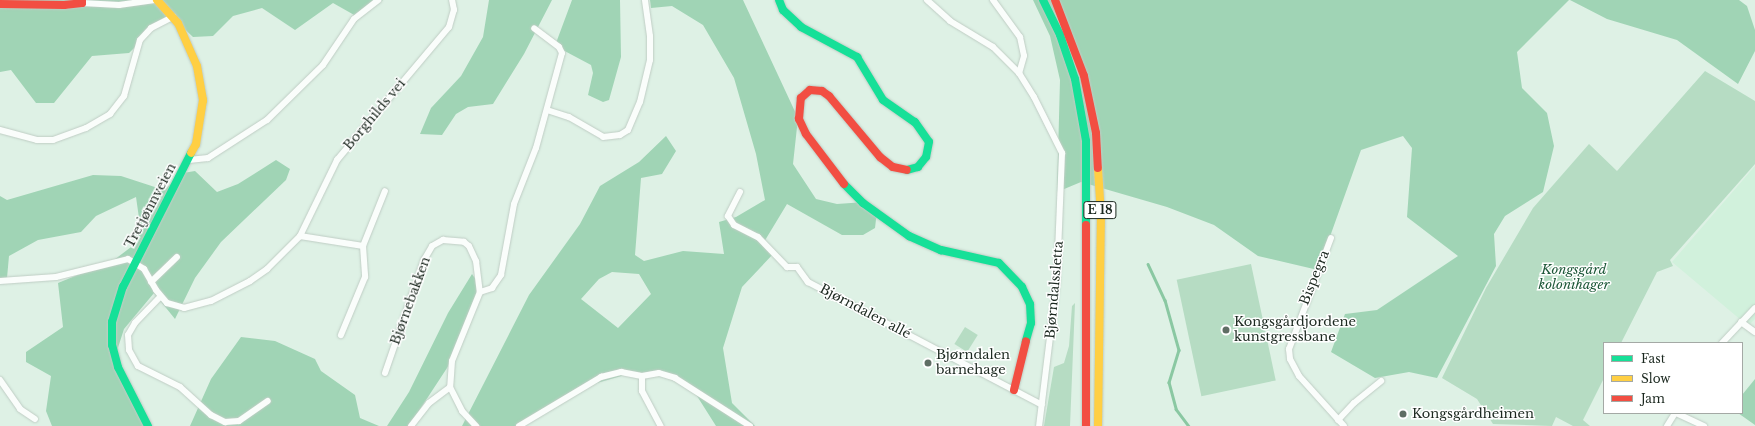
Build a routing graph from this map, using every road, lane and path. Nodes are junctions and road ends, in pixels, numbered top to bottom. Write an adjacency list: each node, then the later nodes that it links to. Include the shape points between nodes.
1 (156, 0): 10 (street, via 119,5); 12 (main road, Tretjønnveien)
2 (378, 0): 17 (street, via 354,19 323,65 272,116 208,158)
3 (452, 0): 20 (street, Borghilds vei, via 454,10 449,27 337,160)
4 (645, 0): 15 (street, via 650,29 650,60 640,102 628,130 603,137 569,117)
5 (779, 0): 39 (main road, via 783,10 800,27 857,57 883,100 915,122 929,142 926,157 918,167 909,170 892,167 880,157 829,96 822,91 810,90 801,98 799,119 806,134 834,174 863,203 909,236 941,250 999,263 1022,287 1030,304 1031,323)
6 (927, 0): 14 (street, via 950,21 993,47)
7 (993, 0): 14 (street, via 1020,37 1024,56)
8 (1043, 0): 53 (main road, E 18, via 1060,35 1073,73 1086,141)
9 (1055, 0): 54 (main road, E 18, via 1084,76 1096,133 1101,215)
10 (82, 2): 11 (main road)
11 (0, 4)
12 (171, 15): 16 (street, via 151,28 140,40 124,96 110,114 86,128 52,140 37,140); 17 (main road, Tretjønnveien, via 183,31 194,56 202,91 201,123)
13 (534, 28): 15 (street, via 559,47 562,53)
14 (1019, 73): 41 (street, Bjørndalssletta, via 1062,152 1057,280)
15 (547, 110): 27 (street, via 534,155 514,204 501,275 492,288)
16 (0, 130)
17 (189, 160): 24 (main road, Tretjønnveien)
18 (385, 191): 22 (street)
19 (740, 192): 39 (street, Bjørndalen allé, via 728,216 734,225 758,237 788,267 797,267 808,282)
20 (300, 236): 22 (street); 28 (street, Borghilds vei, via 260,275 223,296 184,308 167,304)
21 (1331, 238): 45 (street, Bispegra, via 1289,349 1290,359 1299,376)
22 (363, 246): 32 (street, via 365,277)
23 (177, 257): 26 (street)
24 (135, 261): 25 (street, via 124,258 66,276); 26 (street, via 144,269); 46 (main road, Tretjønnveien, via 114,311 112,345 122,378)
25 (0, 281)
26 (151, 282): 28 (street)
27 (480, 292): 34 (street, Bjørnebakken, via 476,261 469,246 457,240 436,242 424,260); 38 (street, Bjørnebakken, via 452,361)
28 (160, 297): 40 (street, via 135,323 128,335 129,350 138,366 180,387 211,415 225,422 239,421)
29 (1755, 308): 30 (street)
30 (1741, 322): 31 (street); 33 (street)
31 (1755, 332)
32 (341, 335)
33 (1723, 342)
34 (385, 373)
35 (642, 376): 49 (street, via 621,372 601,377); 50 (street, via 642,391); 51 (street, via 660,373 675,378)
36 (0, 380): 44 (street, via 20,409)
37 (1381, 381): 45 (street)
38 (450, 387): 47 (street, via 429,403); 48 (street, via 462,411)
39 (1014, 390): 41 (street, Bjørndalen allé)
40 (268, 401)
41 (1042, 405): 52 (street, Bjørndalssletta)
42 (1675, 414): 56 (street)
43 (1678, 414): 57 (street)
44 (35, 419)
45 (1338, 420): 55 (street, Bispegra)
46 (148, 426)
47 (411, 426)
48 (476, 426)
49 (519, 426)
50 (661, 426)
51 (750, 426)
52 (1039, 426)
53 (1086, 426)
54 (1098, 426)
55 (1344, 426)
56 (1666, 426)
57 (1704, 426)

